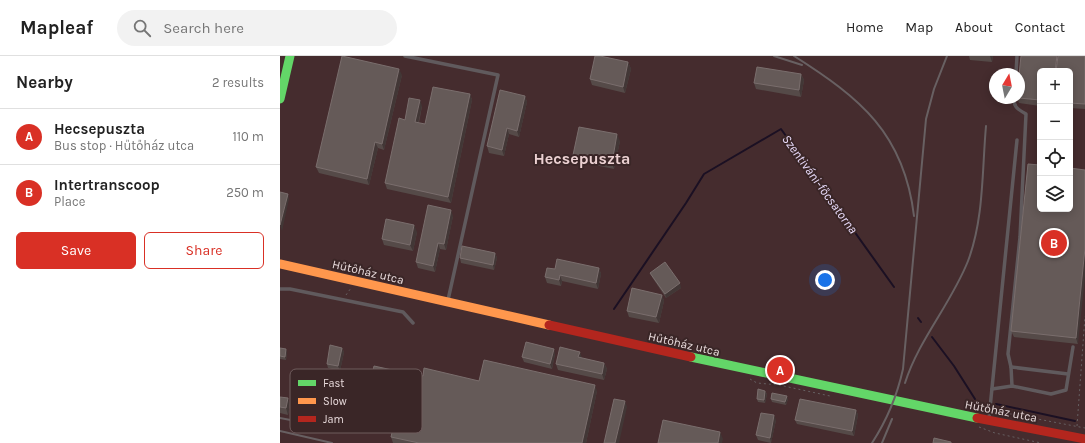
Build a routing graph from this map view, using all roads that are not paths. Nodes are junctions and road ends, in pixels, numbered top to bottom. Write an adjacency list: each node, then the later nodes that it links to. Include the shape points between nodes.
1 (290, 56): 5 (street)
2 (405, 56): 10 (lane, via 498,75)
3 (1017, 56): 4 (lane)
4 (1016, 68)
5 (280, 99)
6 (1015, 104): 13 (lane, via 1018,110 1026,114 1020,237 1008,354)
7 (1017, 140): 16 (lane)
8 (280, 264): 10 (street, Hűtőház utca)
9 (280, 289): 11 (lane, via 403,312)
10 (447, 302): 17 (street, Hűtőház utca)
11 (413, 324)
12 (1073, 348): 14 (lane)
13 (1011, 367): 14 (lane); 15 (lane)
14 (1068, 374): 15 (lane, via 1066,390 1051,394)
15 (1012, 386): 16 (lane)
16 (992, 389): 17 (lane)
17 (989, 421): 18 (street, Hűtőház utca)
18 (1085, 440)

